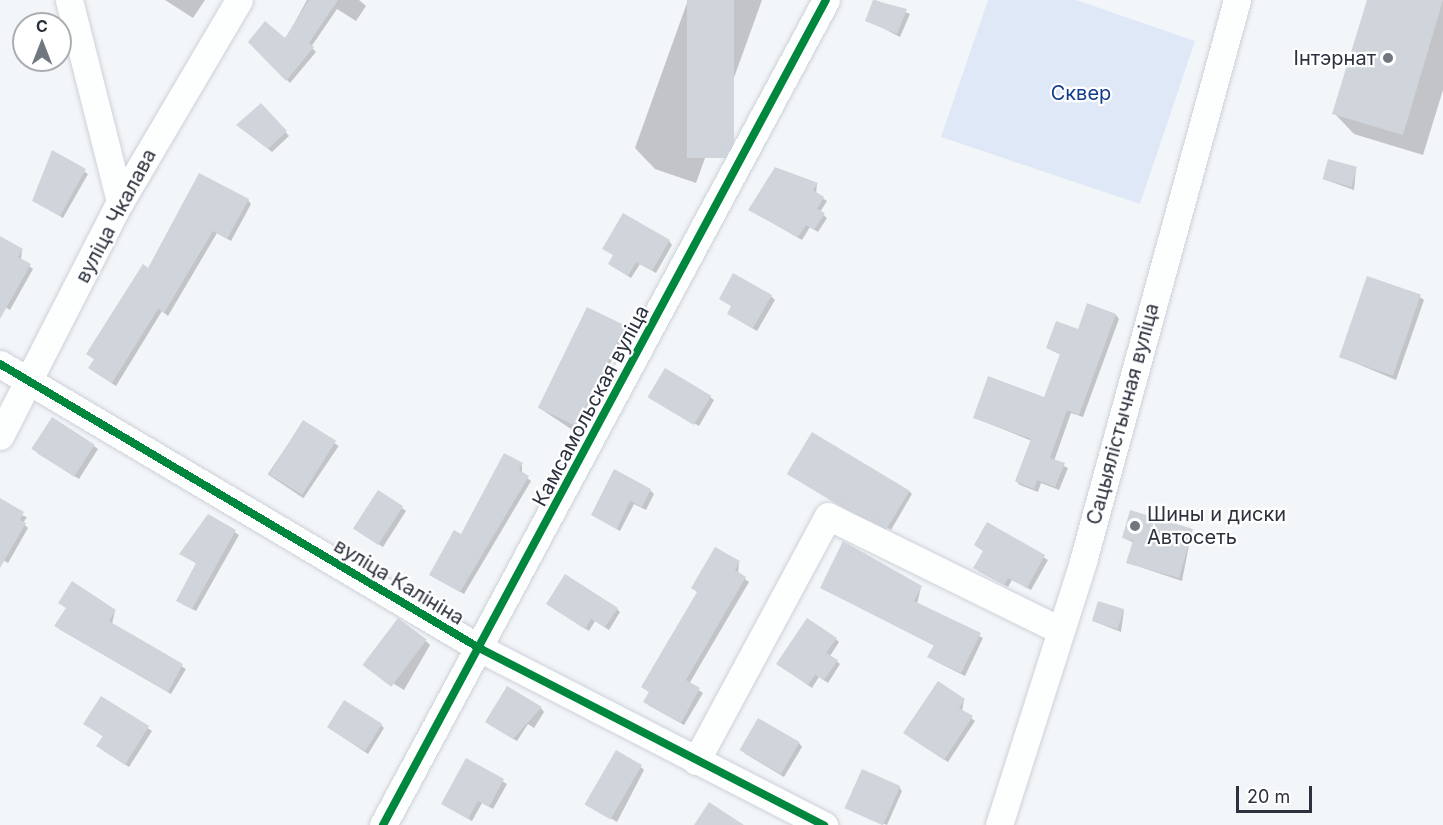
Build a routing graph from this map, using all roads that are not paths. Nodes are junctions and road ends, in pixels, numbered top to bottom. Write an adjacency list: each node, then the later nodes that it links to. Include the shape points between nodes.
1 (69, 0): 5 (street)
2 (239, 0): 5 (street, вуліца Чкалава)
3 (826, 0): 10 (street, Камсамольская вуліца)
4 (1237, 0): 9 (street, Сацыялістычная вуліца)
5 (120, 202): 7 (street, вуліца Чкалава)
6 (0, 364): 7 (street, вуліца Калініна)
7 (29, 382): 8 (street, вуліца Чкалава); 10 (street, вуліца Калініна)
8 (0, 436)
9 (1060, 630): 11 (street, via 828,516); 14 (street, Сацыялістычная вуліца)
10 (481, 649): 11 (street, вуліца Калініна); 13 (street, Камсамольская вуліца)
11 (696, 761): 12 (street, вуліца Калініна)
12 (813, 822)
13 (383, 825)
14 (999, 825)

